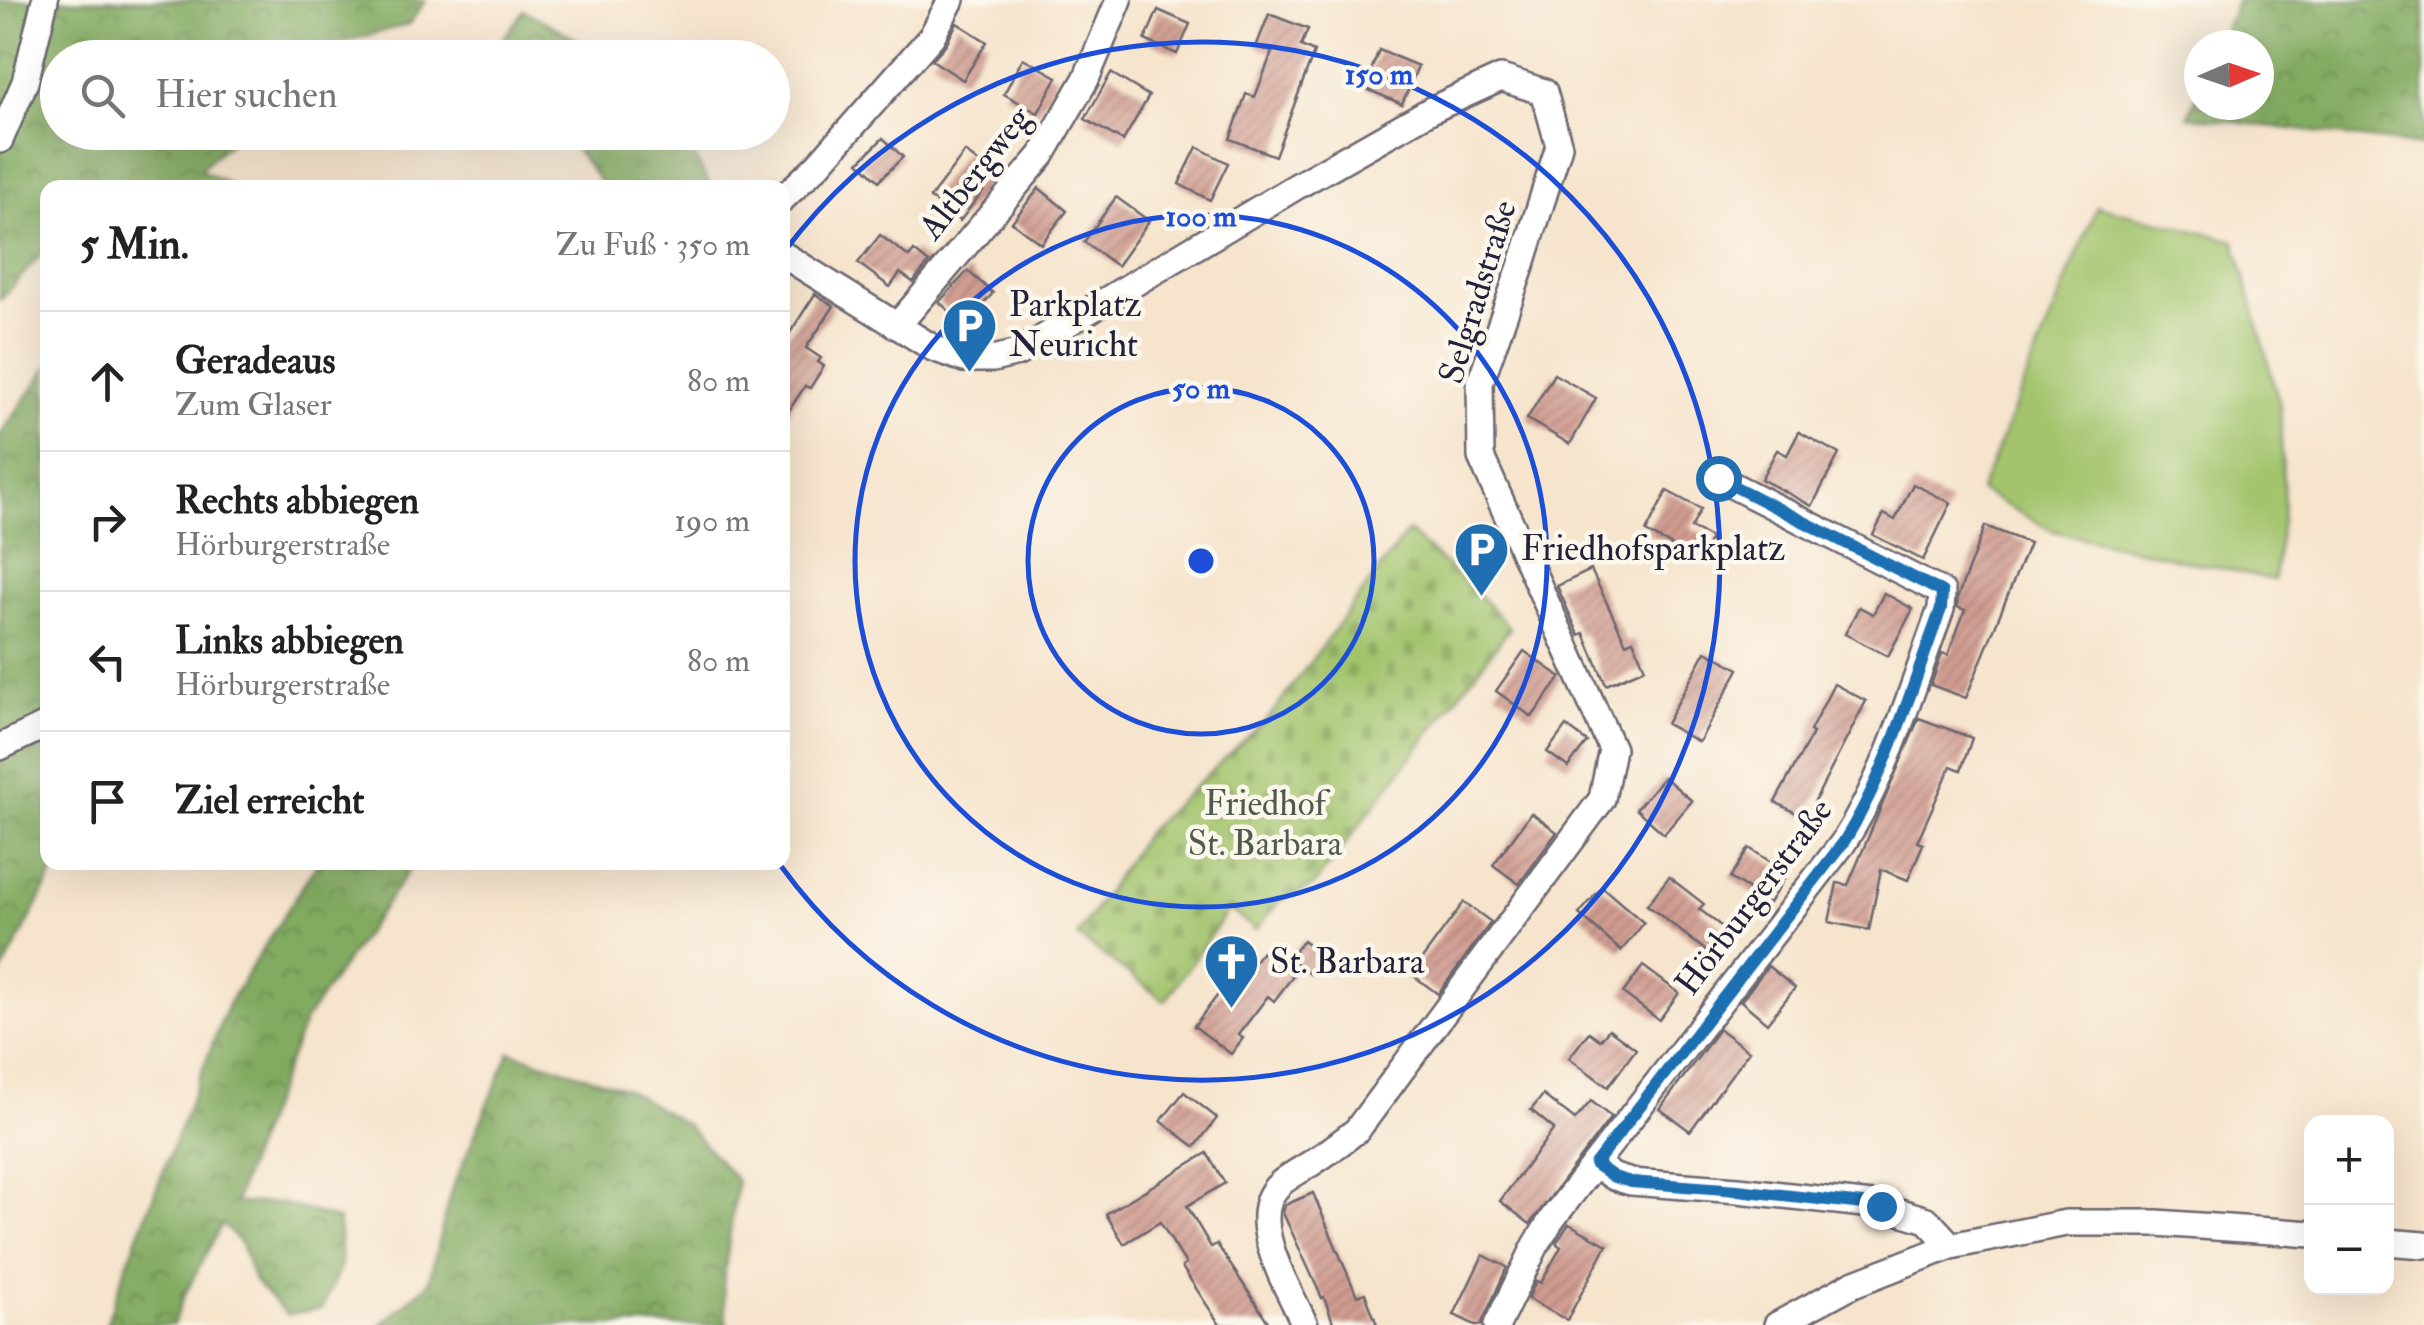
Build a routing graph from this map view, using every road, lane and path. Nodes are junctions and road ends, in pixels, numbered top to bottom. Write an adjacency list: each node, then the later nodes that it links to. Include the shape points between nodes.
1 (45, 0): 4 (street, via 25,82)
2 (951, 0): 5 (street, via 932,36)
3 (1119, 0): 7 (street, Altbergweg, via 1086,79 1042,155)
4 (0, 140)
5 (790, 191)
6 (790, 259): 7 (street)
7 (897, 326): 16 (street, Selgradstraße, via 964,360 1018,352 1431,110 1501,78 1544,92 1560,146 1480,383 1480,457 1612,749 1602,799 1357,1130 1270,1195 1266,1236)
8 (1718, 478): 11 (street, Hörburgerstraße, via 1942,592 1941,609 1859,818)
9 (40, 728): 10 (street)
10 (0, 748)
11 (1595, 1164): 15 (street, via 1631,1182 1881,1206 1927,1220); 17 (street, Hörburgerstraße, via 1536,1244)
12 (2304, 1233): 15 (street, via 2066,1223)
13 (2394, 1243): 14 (street)
14 (2424, 1245)
15 (1952, 1246): 18 (street, via 1853,1284)
16 (1305, 1325)
17 (1496, 1325)
18 (1777, 1325)

